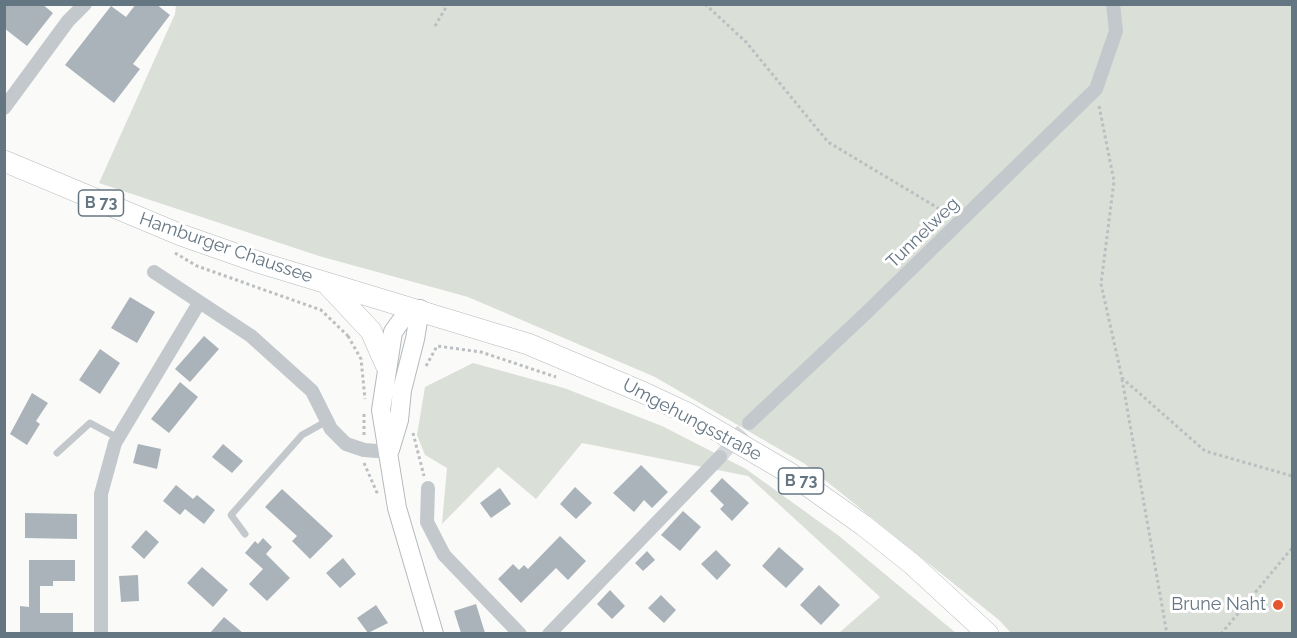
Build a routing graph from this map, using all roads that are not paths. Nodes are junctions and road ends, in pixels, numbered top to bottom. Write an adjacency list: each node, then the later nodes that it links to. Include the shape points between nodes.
1 (85, 4): 3 (street)
2 (1113, 4): 11 (street, Tunnelweg, via 1116,31 1096,89)
3 (4, 108)
4 (4, 161): 6 (main road, Hamburger Chaussee / B 73, via 181,236)
5 (154, 272): 7 (street)
6 (325, 282): 8 (main road, Hamburger Chaussee / B 73); 9 (main road, via 371,331)
7 (199, 303): 10 (street, via 251,336 312,391); 12 (street)
8 (420, 309): 9 (street, via 396,326); 13 (street); 22 (main road, Umgehungsstraße / B 73, via 588,368 689,414 747,447 863,525)
9 (386, 365): 13 (street, via 381,410)
10 (327, 421): 13 (street, via 346,444); 17 (lane, via 302,435 231,514)
11 (749, 423)
12 (118, 438): 14 (lane, via 90,423); 18 (street, via 101,494)
13 (390, 452): 19 (street, via 398,508)
14 (57, 453)
15 (720, 457): 21 (street)
16 (428, 488): 20 (street, via 427,522 444,555)
17 (245, 534)
18 (101, 633)
19 (434, 633)
20 (520, 633)
21 (549, 633)
22 (988, 633)

